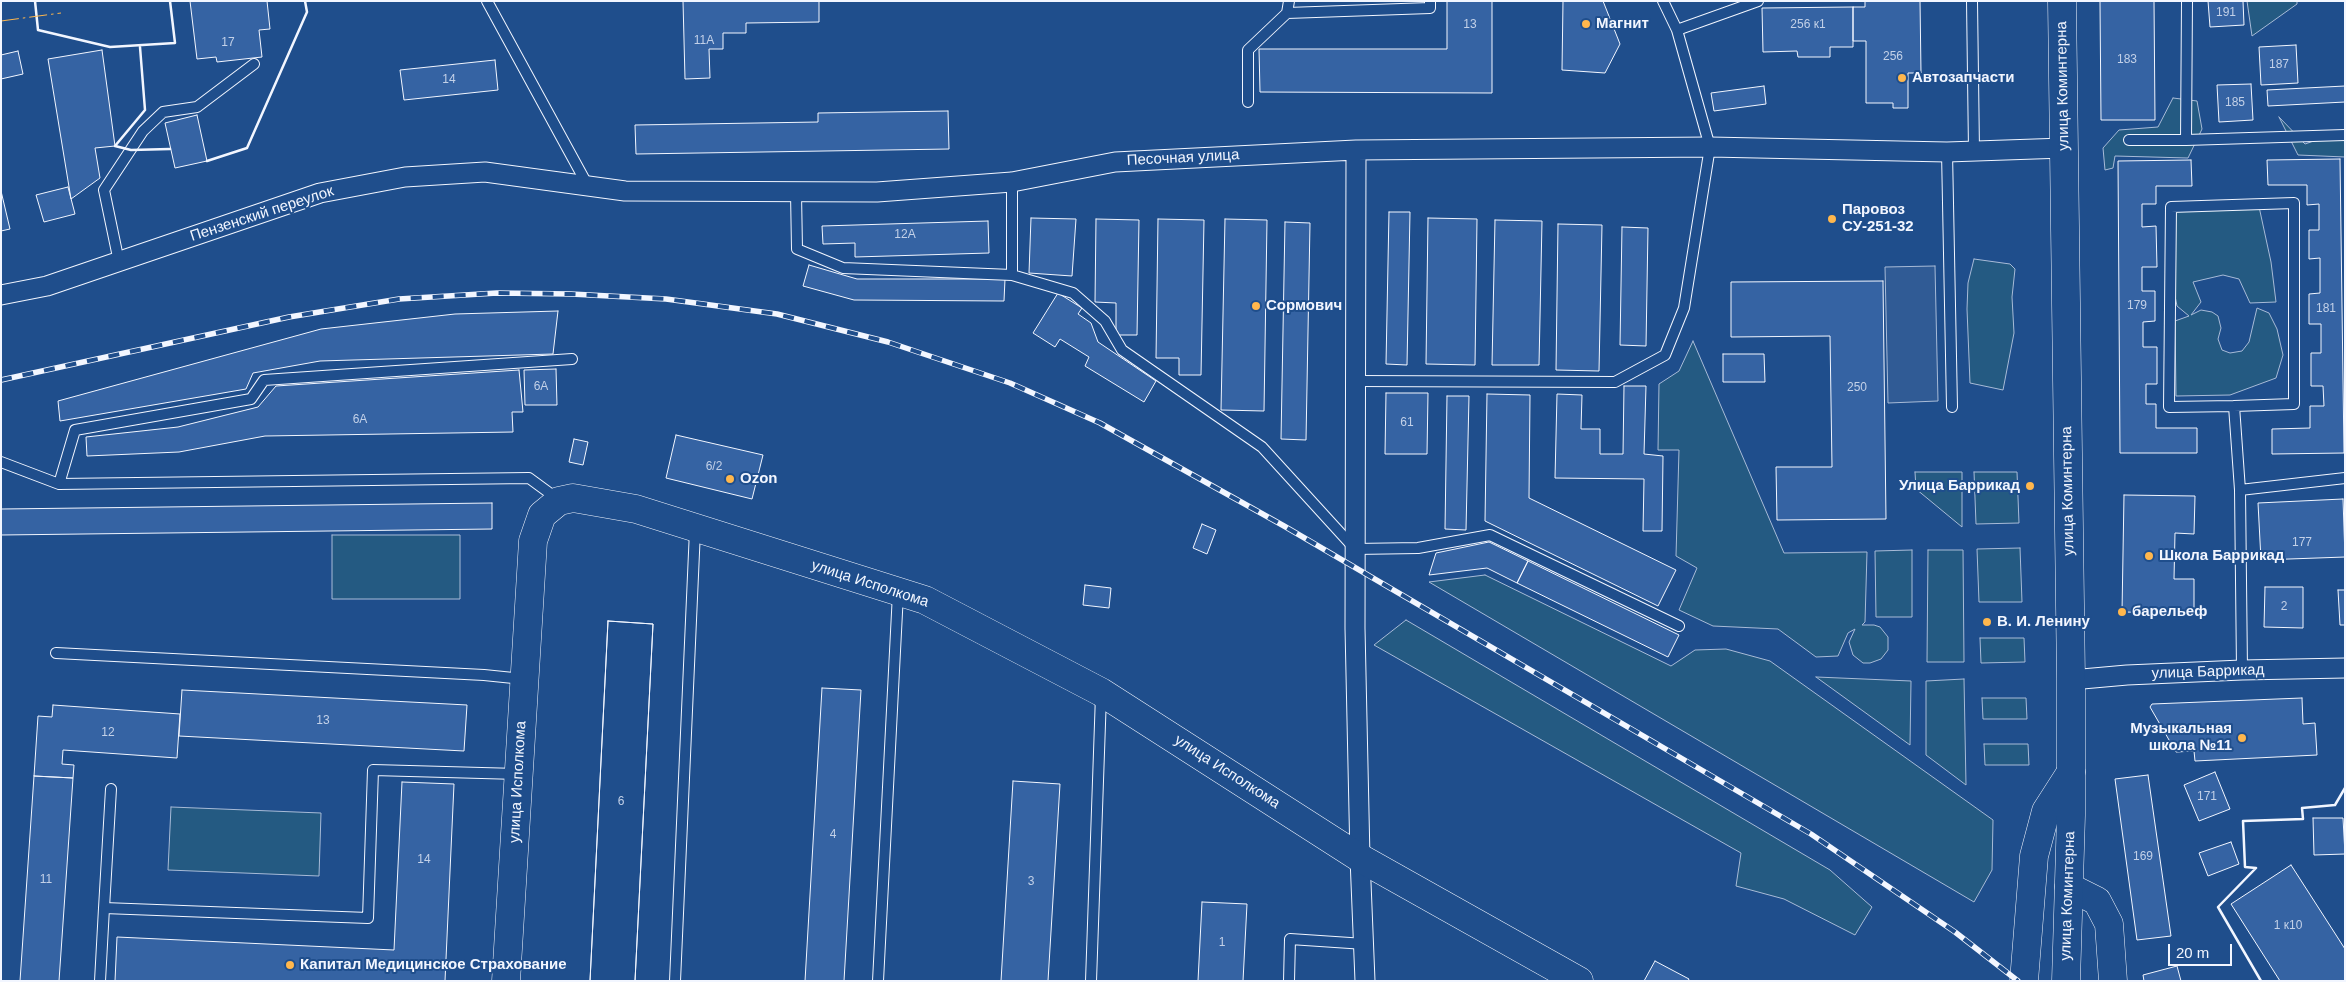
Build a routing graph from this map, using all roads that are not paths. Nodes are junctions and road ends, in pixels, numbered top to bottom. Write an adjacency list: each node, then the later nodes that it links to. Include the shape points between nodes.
1 (487, 1): 22 (lane)
2 (1289, 1): 9 (lane)
3 (1430, 1): 9 (lane, via 1430,8)
4 (1663, 1): 10 (lane)
5 (1758, 1): 10 (lane)
6 (1972, 1): 19 (lane)
7 (2062, 1): 17 (street, улица Коминтерна)
8 (2188, 1): 15 (lane)
9 (1287, 13): 12 (lane, via 1248,50)
10 (1677, 30): 16 (lane)
11 (254, 64): 24 (lane, via 197,107 164,112 143,131 104,190)
12 (1248, 102)
13 (2345, 135): 15 (lane)
14 (2129, 140): 15 (lane)
15 (2186, 140)
16 (1710, 148): 18 (street, Песочная улица); 20 (street, Песочная улица); 28 (lane, via 1684,308 1665,355 1615,382)
17 (2064, 148): 19 (street, Песочная улица); 44 (street, улица Коминтерна)
18 (1356, 150): 21 (street, Песочная улица, via 1115,162); 28 (street)
19 (1974, 151): 20 (street, Песочная улица)
20 (1947, 152): 30 (lane)
21 (1012, 182): 23 (street, Песочная улица, via 877,192); 25 (lane)
22 (588, 186): 23 (street, Пензенский переулок, via 625,191); 24 (street, Пензенский переулок, via 486,172 405,176 320,193)
23 (796, 193): 25 (lane, via 797,249 843,268)
24 (120, 262): 26 (street, Пензенский переулок, via 47,286)
25 (1012, 275): 37 (lane, via 1073,293 1105,321 1122,350 1262,446)
26 (1, 295)
27 (572, 359): 33 (lane, via 264,380 250,400 75,430)
28 (1357, 381): 37 (street)
29 (2234, 406): 29 (lane, via 2169,407 2171,207 2294,203 2294,404); 34 (lane)
30 (1952, 407)
31 (1, 462): 33 (lane)
32 (2345, 478): 34 (lane)
33 (58, 484): 35 (lane, via 529,478)
34 (2240, 490): 41 (lane)
35 (560, 501): 36 (street, улица Исполкома, via 573,498 636,509); 43 (street, улица Исполкома, via 542,515 533,541)
36 (695, 528): 38 (street, улица Исполкома); 55 (lane)
37 (1355, 549): 39 (lane, via 1418,548 1490,535); 49 (street)
38 (898, 592): 45 (street, улица Исполкома, via 924,600); 56 (lane)
39 (1680, 626)
40 (56, 653): 43 (lane)
41 (2242, 670): 42 (street, улица Баррикад); 44 (street, улица Баррикад)
42 (2343, 671)
43 (524, 679): 47 (street, улица Исполкома)
44 (2071, 680): 46 (street, улица Коминтерна)
45 (1101, 692): 49 (street, улица Исполкома); 57 (lane)
46 (2071, 772): 50 (street, улица Коминтерна); 61 (street, via 2046,811 2034,856)
47 (519, 774): 51 (lane, via 373,770 368,918); 54 (street, улица Исполкома)
48 (111, 789): 51 (lane)
49 (1360, 858): 52 (street); 60 (street, улица Исполкома)
50 (2069, 887): 62 (street, улица Коминтерна); 63 (street, via 2097,901 2109,924)
51 (104, 908): 53 (lane)
52 (1365, 944): 58 (lane, via 1290,939); 59 (street)
53 (100, 981)
54 (506, 981)
55 (674, 981)
56 (878, 981)
57 (1091, 981)
58 (1288, 981)
59 (1365, 981)
60 (1579, 981)
61 (2024, 981)
62 (2066, 981)
63 (2113, 981)

